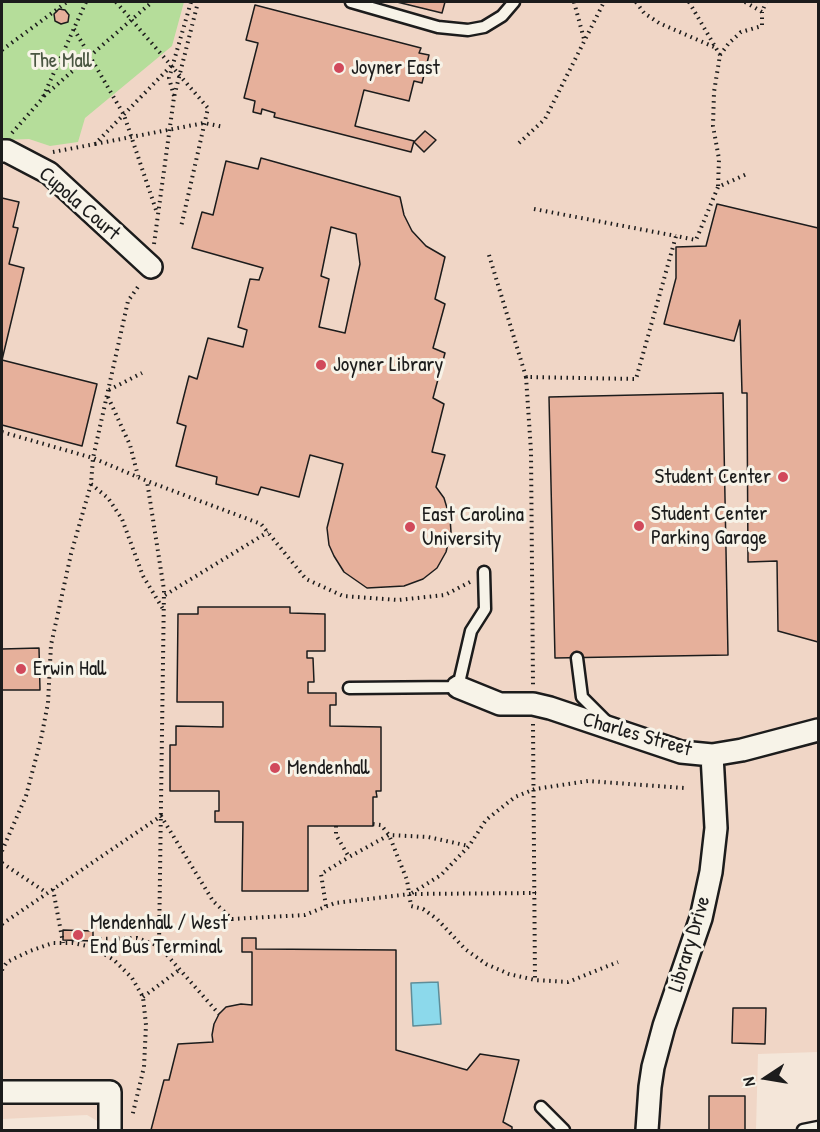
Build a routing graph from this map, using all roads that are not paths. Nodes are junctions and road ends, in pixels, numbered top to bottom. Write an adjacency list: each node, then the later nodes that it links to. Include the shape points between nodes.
1 (351, 2): 2 (lane, via 438,27 468,30 484,27 502,16)
2 (514, 2)
3 (6, 142): 4 (street, Cupola Court, via 8,151 49,173)
4 (151, 267)
5 (484, 572): 7 (lane, via 485,609 471,631)
6 (578, 658): 10 (lane, via 582,698)
7 (458, 687): 8 (lane); 10 (street, Charles Street, via 500,704 533,704)
8 (349, 688)
9 (819, 730): 11 (street, Charles Street)
10 (615, 731): 11 (street, Charles Street, via 681,752)
11 (712, 755): 17 (street, Library Drive, via 716,828 711,872 701,918 653,1067)
12 (2, 1092): 15 (street, via 110,1092)
13 (541, 1107): 16 (lane)
14 (819, 1127): 18 (lane)
15 (110, 1131)
16 (564, 1131)
17 (647, 1131)
18 (803, 1131)

